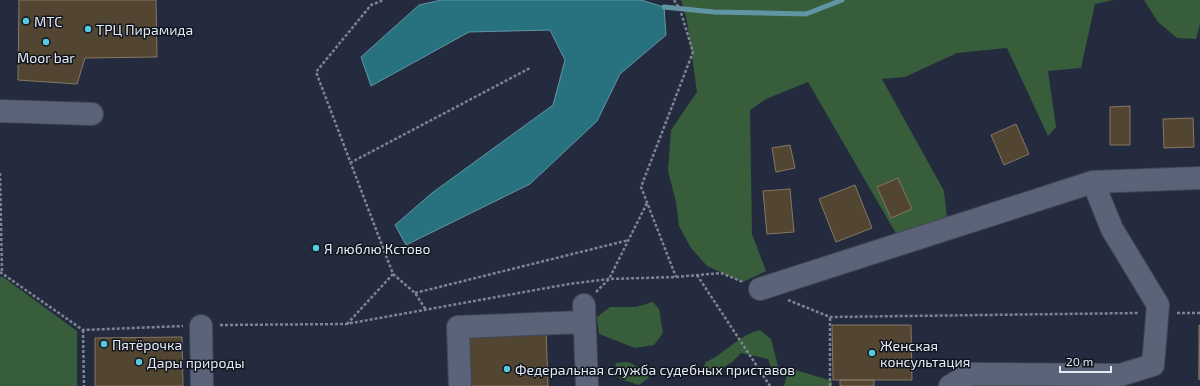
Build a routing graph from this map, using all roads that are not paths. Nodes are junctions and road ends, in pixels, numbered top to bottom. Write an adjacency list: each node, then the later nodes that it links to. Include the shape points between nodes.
1 (0, 111): 2 (lane)
2 (92, 114)
3 (1200, 178): 4 (lane)
4 (1093, 182): 5 (lane); 10 (lane, via 1112,229 1158,305 1153,365 1120,375 970,374)
5 (760, 289)
6 (201, 326): 7 (lane)
7 (202, 386)
8 (460, 386): 9 (lane, via 458,327 584,314)
9 (587, 386)
10 (950, 386)

